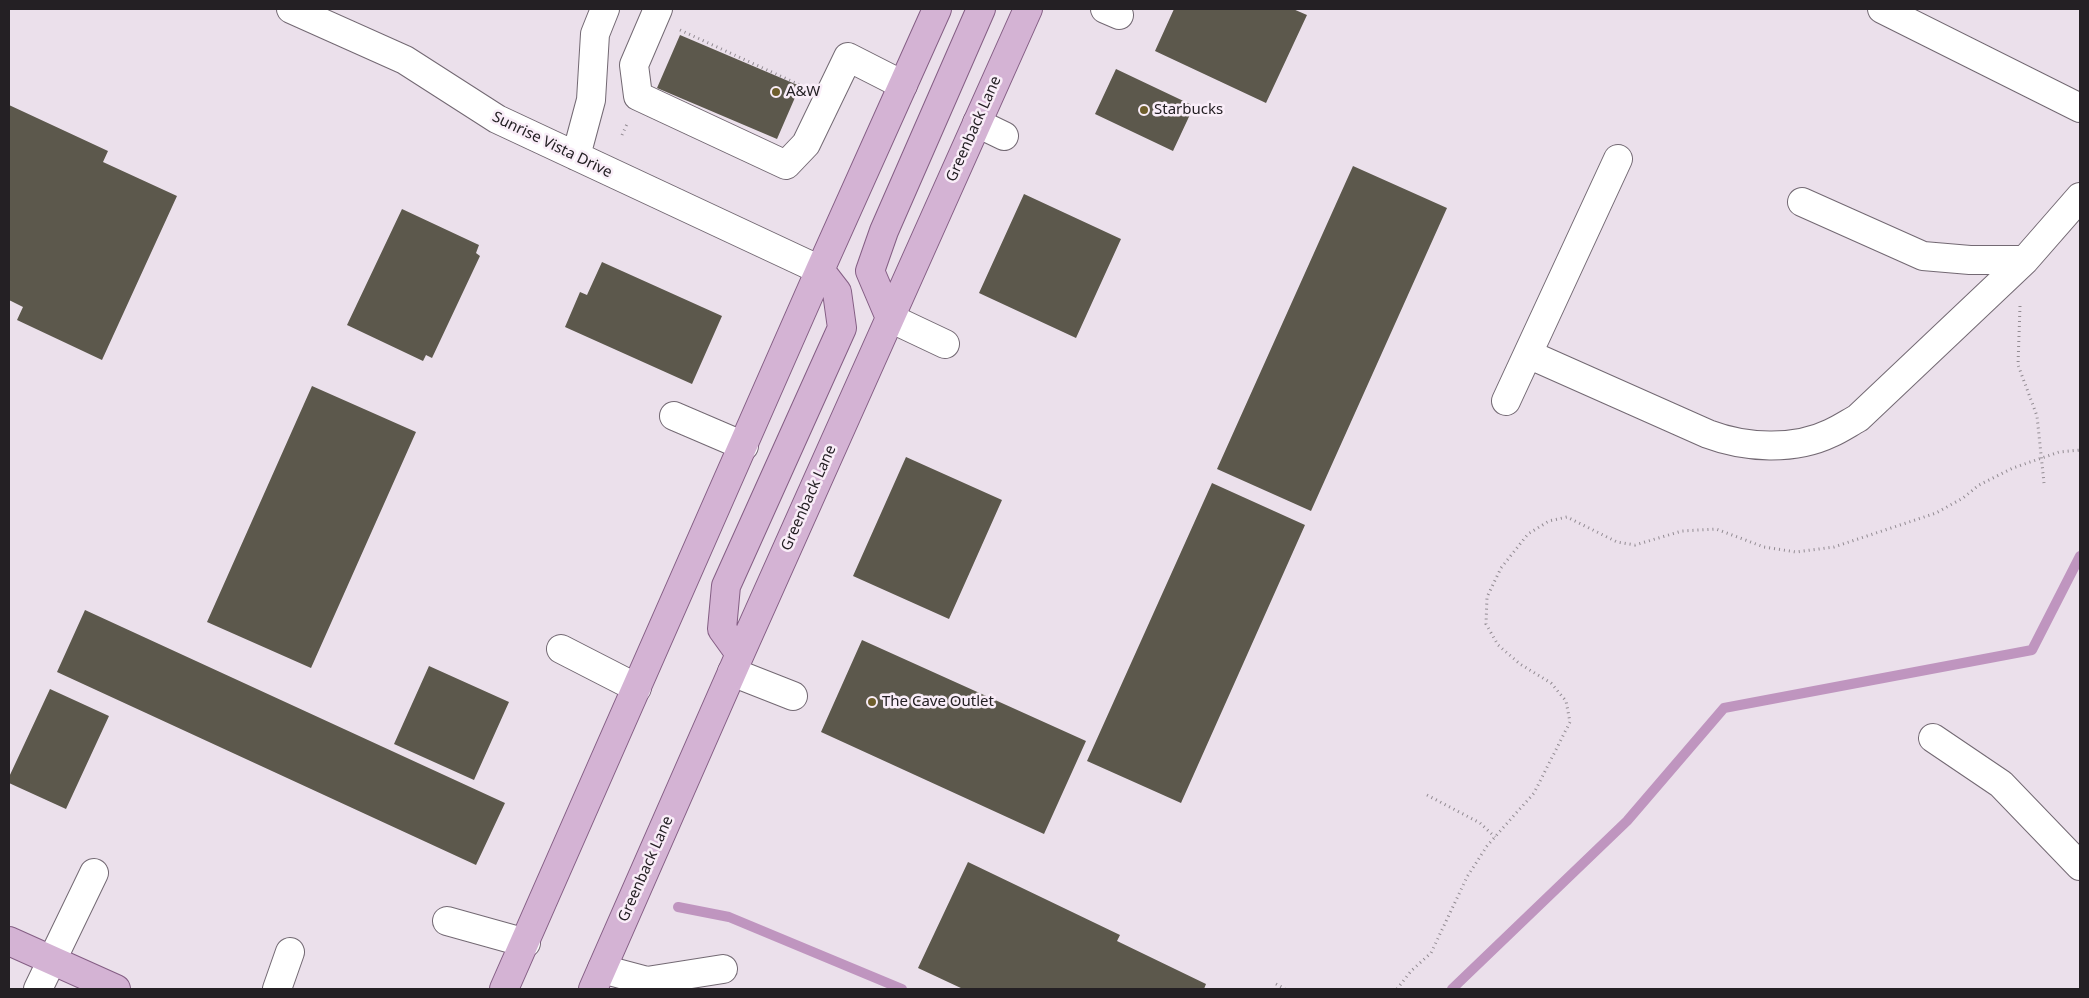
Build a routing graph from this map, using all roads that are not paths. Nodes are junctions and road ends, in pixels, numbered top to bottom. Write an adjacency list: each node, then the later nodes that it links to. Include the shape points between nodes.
1 (606, 9): 12 (street, via 595,34 591,100)
2 (937, 9): 8 (main road)
3 (981, 9): 18 (main road, via 870,271)
4 (1028, 9): 10 (main road, Greenback Lane)
5 (1882, 9): 9 (street)
6 (304, 12): 12 (street, Sunrise Vista Drive, via 404,60 497,120)
7 (667, 18): 8 (street, via 634,65 638,96 786,165 806,144 848,57)
8 (903, 85): 17 (main road)
9 (2080, 108)
10 (977, 123): 11 (street); 18 (main road, Greenback Lane)
11 (1004, 136)
12 (576, 156): 17 (street, Sunrise Vista Drive)
13 (1618, 159): 20 (street)
14 (2080, 197): 16 (street)
15 (1802, 202): 16 (street, via 1923,256)
16 (2025, 260): 20 (street, via 1858,418 1829,434 1798,444 1729,442)
17 (820, 270): 23 (main road); 25 (main road, via 837,292 842,328 726,586 722,629)
18 (890, 318): 19 (street); 25 (main road, Greenback Lane)
19 (944, 344)
20 (1528, 354): 21 (street)
21 (1506, 401)
22 (674, 416): 23 (street)
23 (744, 446): 26 (main road)
24 (561, 649): 26 (street)
25 (736, 663): 27 (street); 37 (main road, Greenback Lane)
26 (637, 688): 33 (main road)
27 (793, 696)
28 (1933, 738): 29 (street, via 2001,784)
29 (2080, 866)
30 (94, 873): 35 (street)
31 (448, 921): 33 (street)
32 (9, 941): 35 (main road)
33 (526, 943): 41 (main road)
34 (290, 952): 40 (street)
35 (53, 960): 38 (street); 39 (main road)
36 (723, 969): 37 (street, via 647,981)
37 (598, 979)
38 (38, 989)
39 (116, 989)
40 (276, 989)
41 (504, 989)

